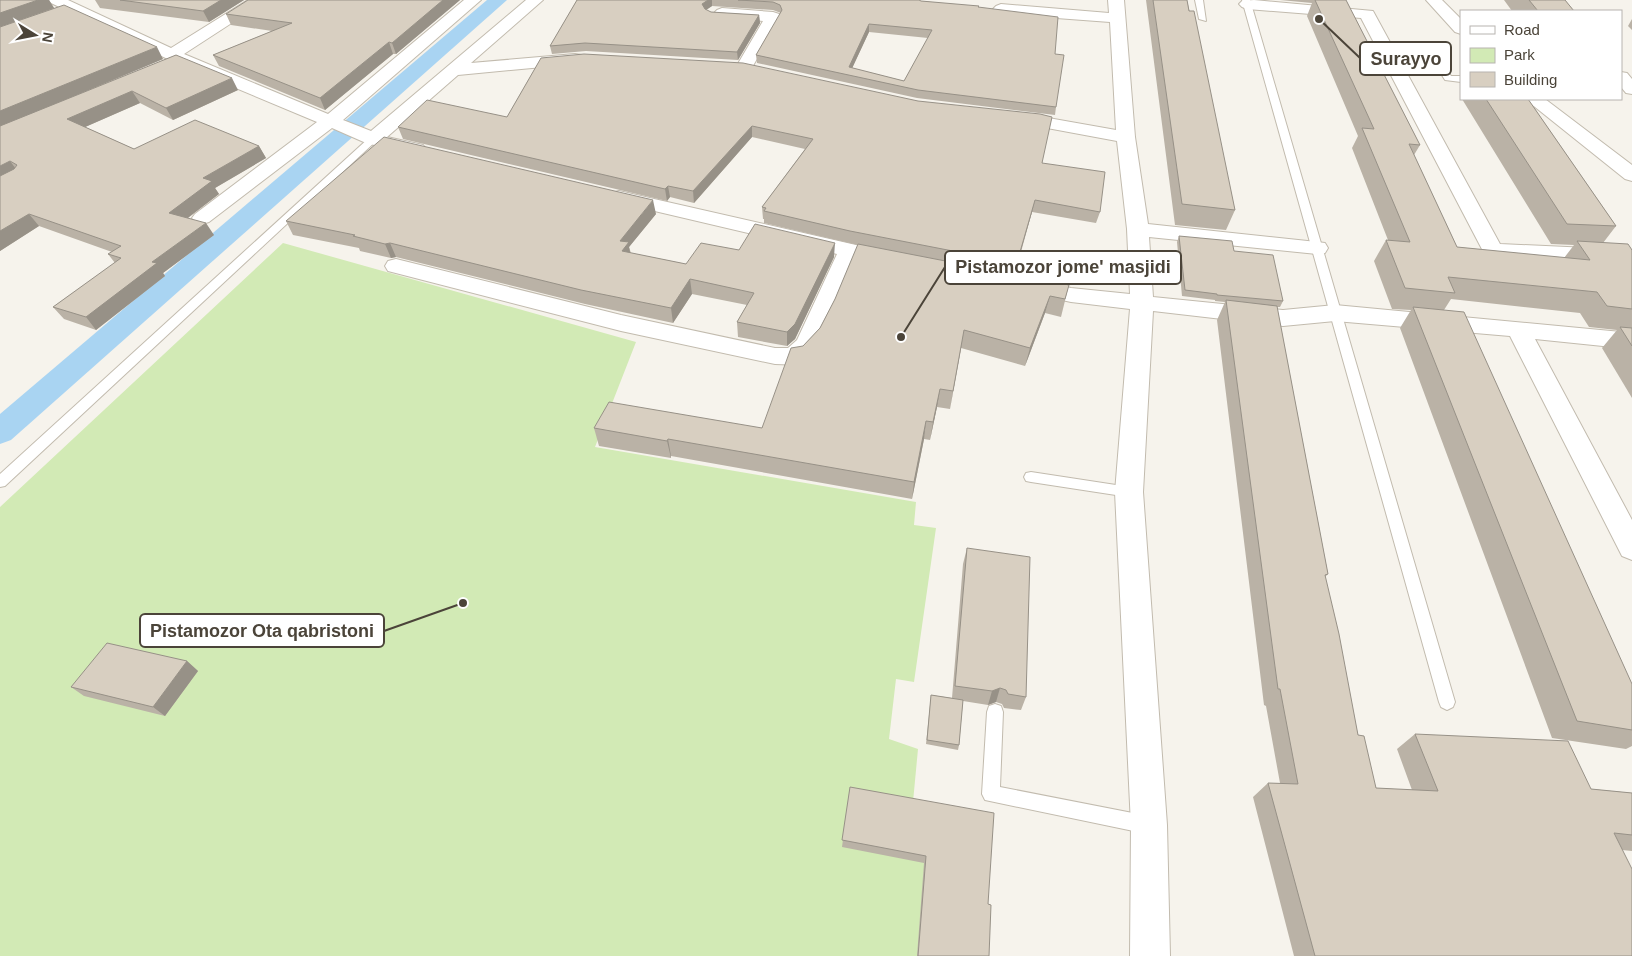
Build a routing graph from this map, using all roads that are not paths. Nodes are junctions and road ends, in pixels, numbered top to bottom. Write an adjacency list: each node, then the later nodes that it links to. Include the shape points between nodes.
1 (258, 0): 18 (street)
2 (473, 0): 28 (street)
3 (536, 0): 21 (street)
4 (1199, 0): 14 (lane)
5 (1434, 0): 15 (street)
6 (1246, 2): 36 (lane); 38 (street, via 1367,14 1493,250)
7 (98, 3): 11 (street)
8 (1001, 4): 10 (street); 12 (street)
9 (55, 7): 11 (street)
10 (983, 7)
11 (73, 8): 18 (street)
12 (1116, 9): 29 (street)
13 (712, 13): 20 (street, via 773,17)
14 (1203, 19)
15 (1460, 28)
16 (1430, 50): 24 (lane, via 1448,78)
17 (596, 59): 21 (street)
18 (173, 60): 28 (street)
19 (724, 66): 20 (street)
20 (744, 67): 22 (street)
21 (453, 70): 30 (street)
22 (762, 71)
23 (1622, 78): 25 (street)
24 (1460, 79)
25 (1632, 88)
26 (1535, 100): 32 (street)
27 (1001, 115): 29 (street)
28 (330, 121): 30 (street); 34 (street)
29 (1126, 137): 35 (street)
30 (373, 139): 31 (street); 47 (lane)
31 (431, 152)
32 (1632, 176)
33 (596, 192): 37 (street)
34 (202, 218)
35 (1138, 229): 36 (street); 42 (street)
36 (1317, 248): 43 (lane)
37 (849, 252): 39 (street); 40 (street, via 807,345 794,356 775,356 622,323)
38 (1630, 260)
39 (907, 263)
40 (396, 266)
41 (1013, 283): 42 (street, via 1071,295)
42 (1142, 301): 43 (street, via 1283,318); 48 (street)
43 (1335, 313): 44 (street); 50 (lane)
44 (1518, 330): 45 (street); 49 (street)
45 (1632, 341)
46 (1031, 478): 48 (lane)
47 (0, 482)
48 (1129, 492): 52 (street)
49 (1632, 548)
50 (1447, 702)
51 (995, 712): 52 (lane, via 991,794)
52 (1149, 825): 53 (street)
53 (1150, 956)

